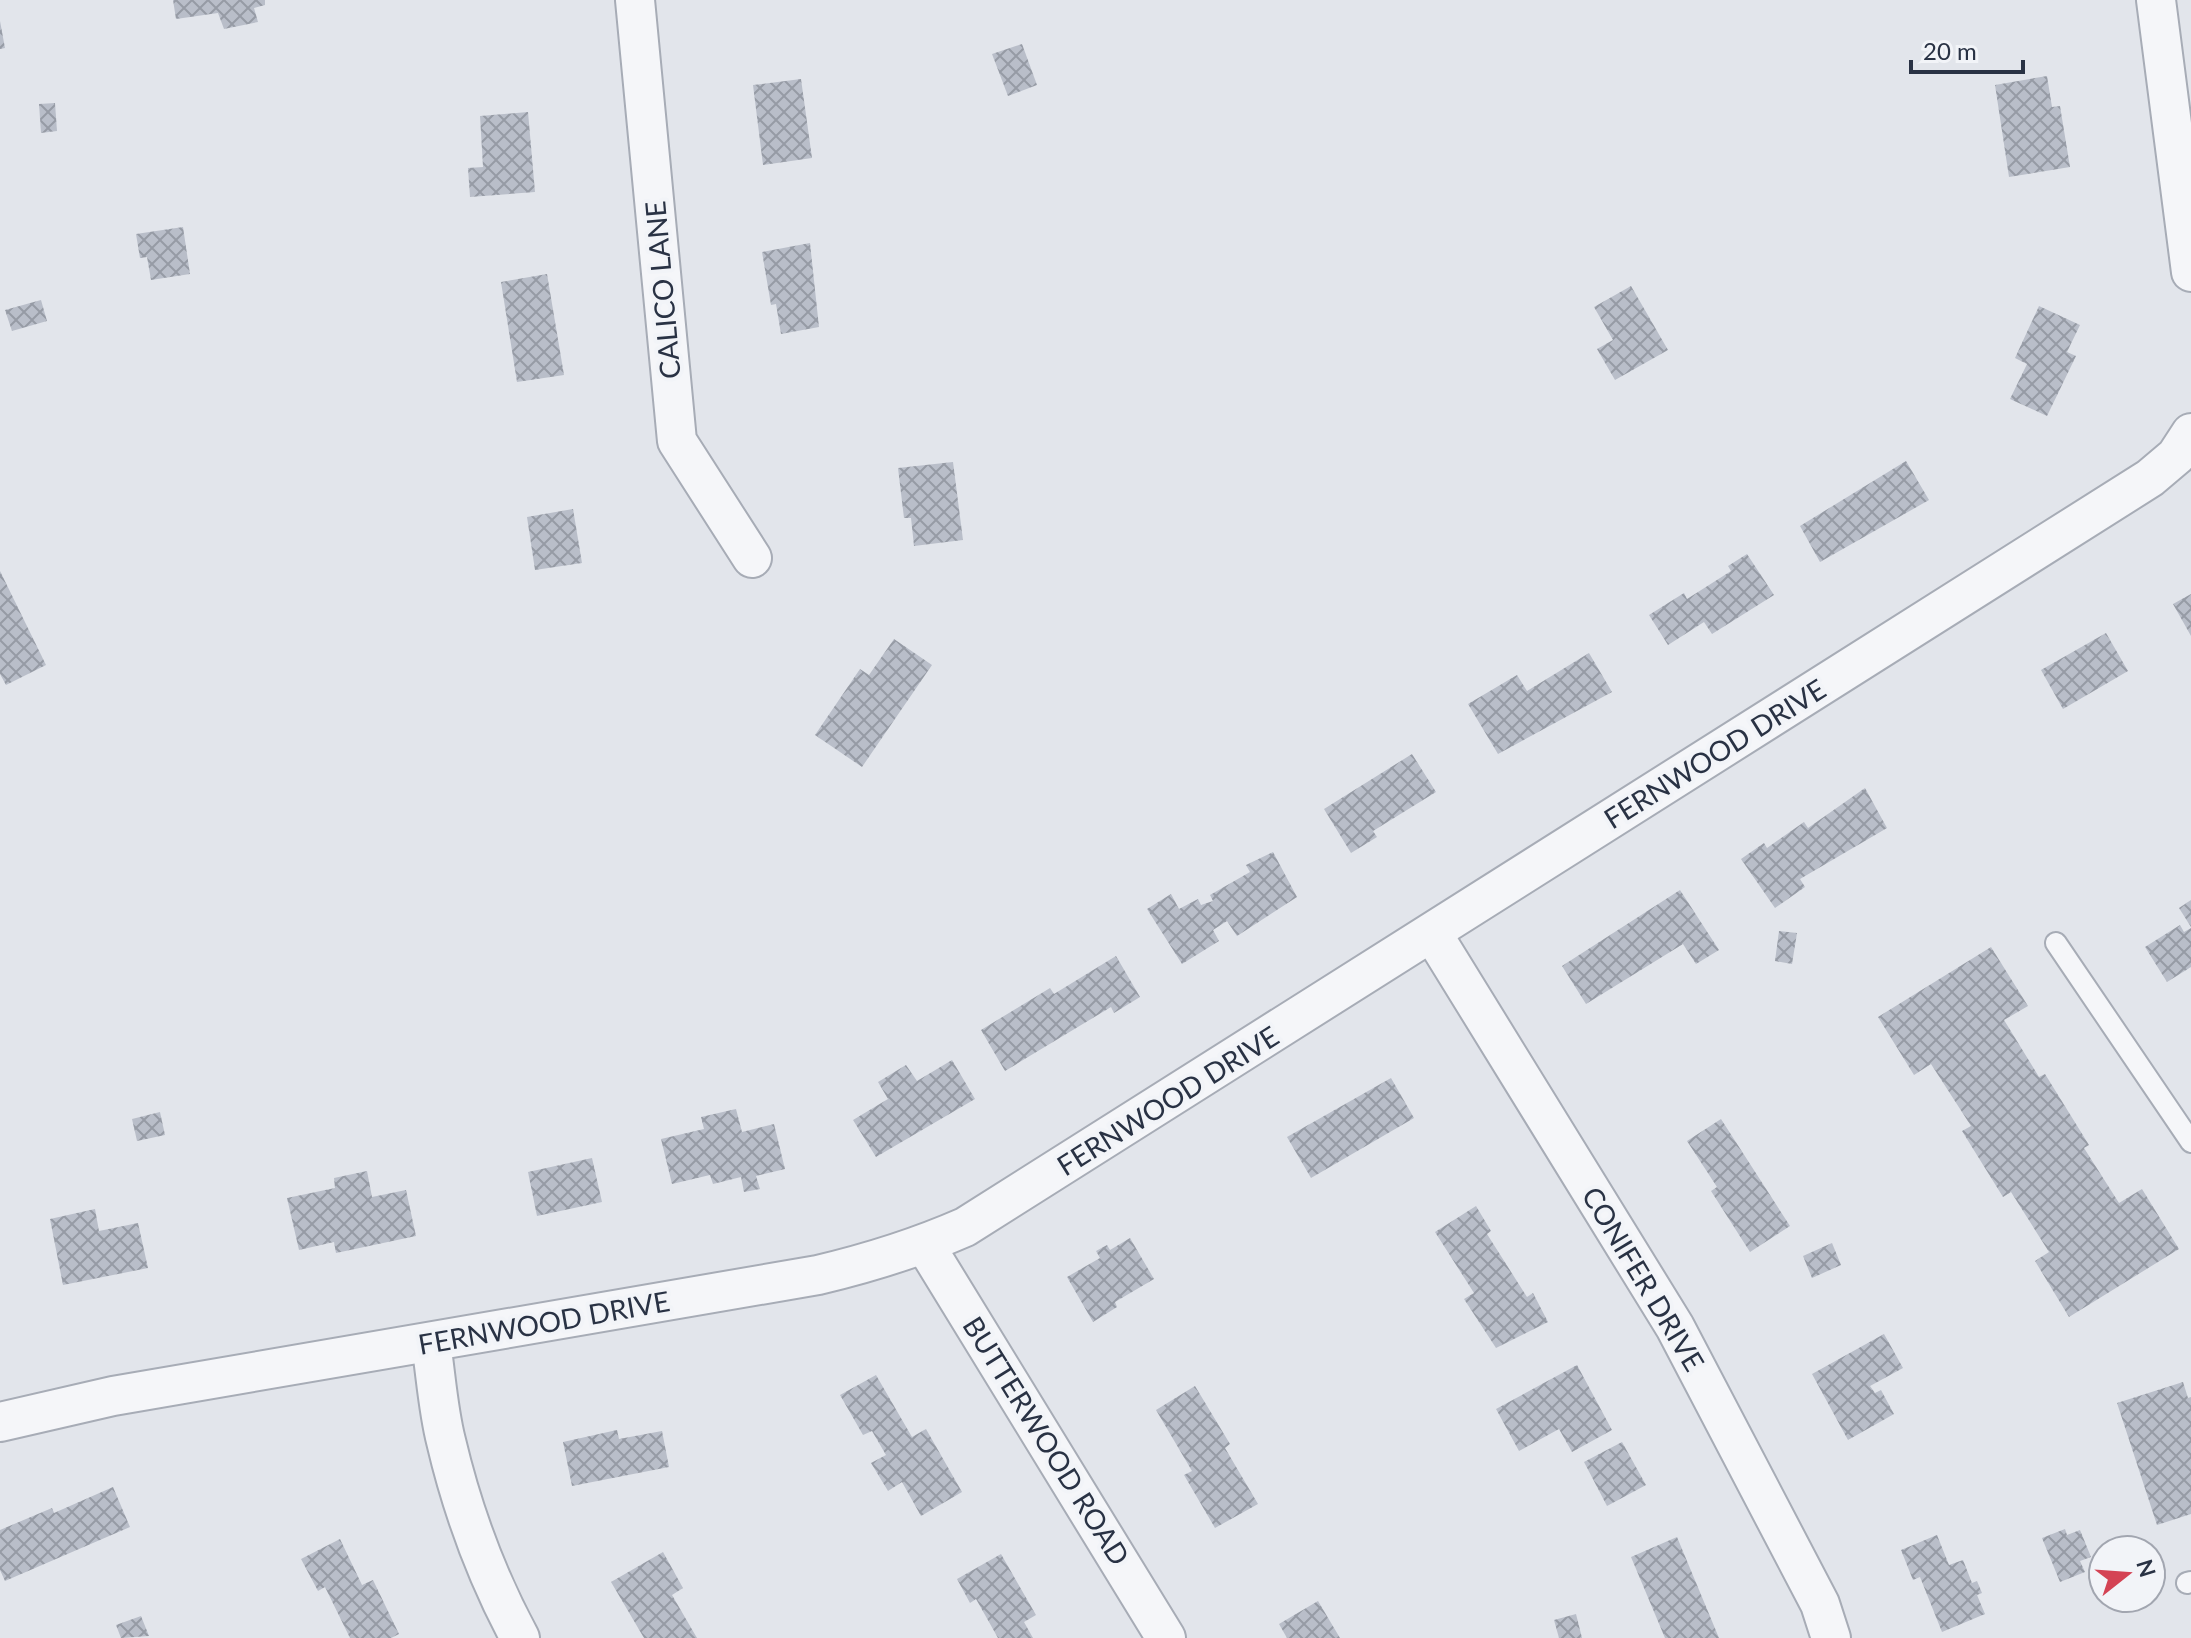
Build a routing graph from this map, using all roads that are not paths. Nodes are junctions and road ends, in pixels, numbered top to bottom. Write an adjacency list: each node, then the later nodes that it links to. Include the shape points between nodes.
1 (635, 0): 6 (street, CALICO LANE, via 677,441)
2 (2156, 0): 3 (street)
3 (2181, 109): 4 (street)
4 (2191, 272)
5 (2191, 433): 7 (street, FERNWOOD DRIVE, via 2176,456 2150,478)
6 (752, 558)
7 (1432, 933): 10 (street, FERNWOOD DRIVE, via 999,1207); 15 (street, CONIFER DRIVE, via 1675,1327 1820,1604)
8 (2056, 943): 9 (lane)
9 (2191, 1142)
10 (925, 1245): 11 (street, FERNWOOD DRIVE, via 818,1275); 14 (street, BUTTERWOOD ROAD)
11 (431, 1343): 12 (street, FERNWOOD DRIVE, via 113,1396); 13 (street, via 445,1440 501,1603)
12 (0, 1422)
13 (520, 1638)
14 (1166, 1638)
15 (1831, 1638)

